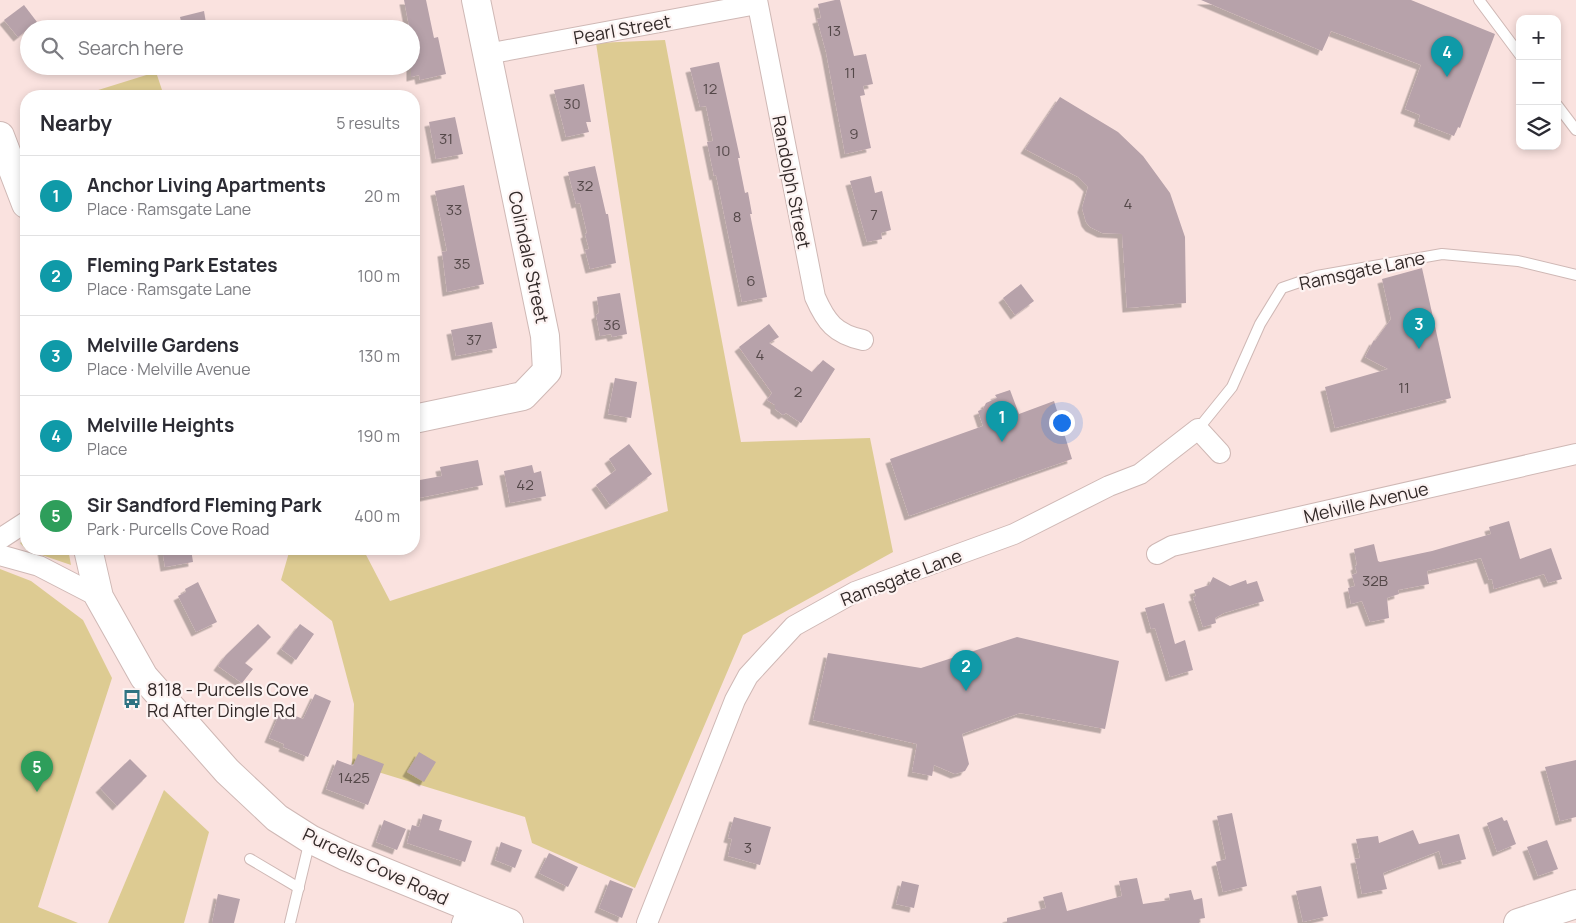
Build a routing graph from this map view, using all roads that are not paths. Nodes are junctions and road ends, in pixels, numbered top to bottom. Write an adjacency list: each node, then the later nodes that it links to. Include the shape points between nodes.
1 (476, 0): 5 (main road, Colindale Street)
2 (1479, 0): 4 (lane)
3 (757, 2): 5 (street, Pearl Street); 11 (street, Randolph Street, via 815,297 827,320 836,329 847,337)
4 (1516, 49)
5 (488, 54): 12 (main road, Colindale Street, via 545,336 547,371 523,396)
6 (1561, 110): 7 (lane)
7 (1576, 130)
8 (0, 136): 9 (main road)
9 (20, 188)
10 (1576, 275): 13 (lane, Ramsgate Lane, via 1518,261 1442,254 1317,276 1282,288 1260,324 1232,387)
11 (863, 340)
12 (420, 418)
13 (1198, 430): 14 (street); 29 (street, Ramsgate Lane, via 1140,474 1014,534 855,592 794,626 748,676 735,700)
14 (1220, 453)
15 (1576, 454): 18 (street, Melville Avenue, via 1172,546)
16 (20, 526): 17 (street)
17 (0, 539)
18 (1157, 554)
19 (0, 555): 21 (street, via 39,566)
20 (89, 555): 21 (main road, Purcells Cove Road)
21 (99, 597): 22 (main road, Purcells Cove Road, via 154,691 227,771 277,818)
22 (310, 839): 24 (lane); 26 (main road, Purcells Cove Road)
23 (250, 858): 24 (lane)
24 (298, 888): 27 (lane)
25 (1576, 904): 30 (main road)
26 (465, 915): 28 (main road, Purcells Cove Road)
27 (290, 923)
28 (509, 923)
29 (647, 923)
30 (1518, 923)

